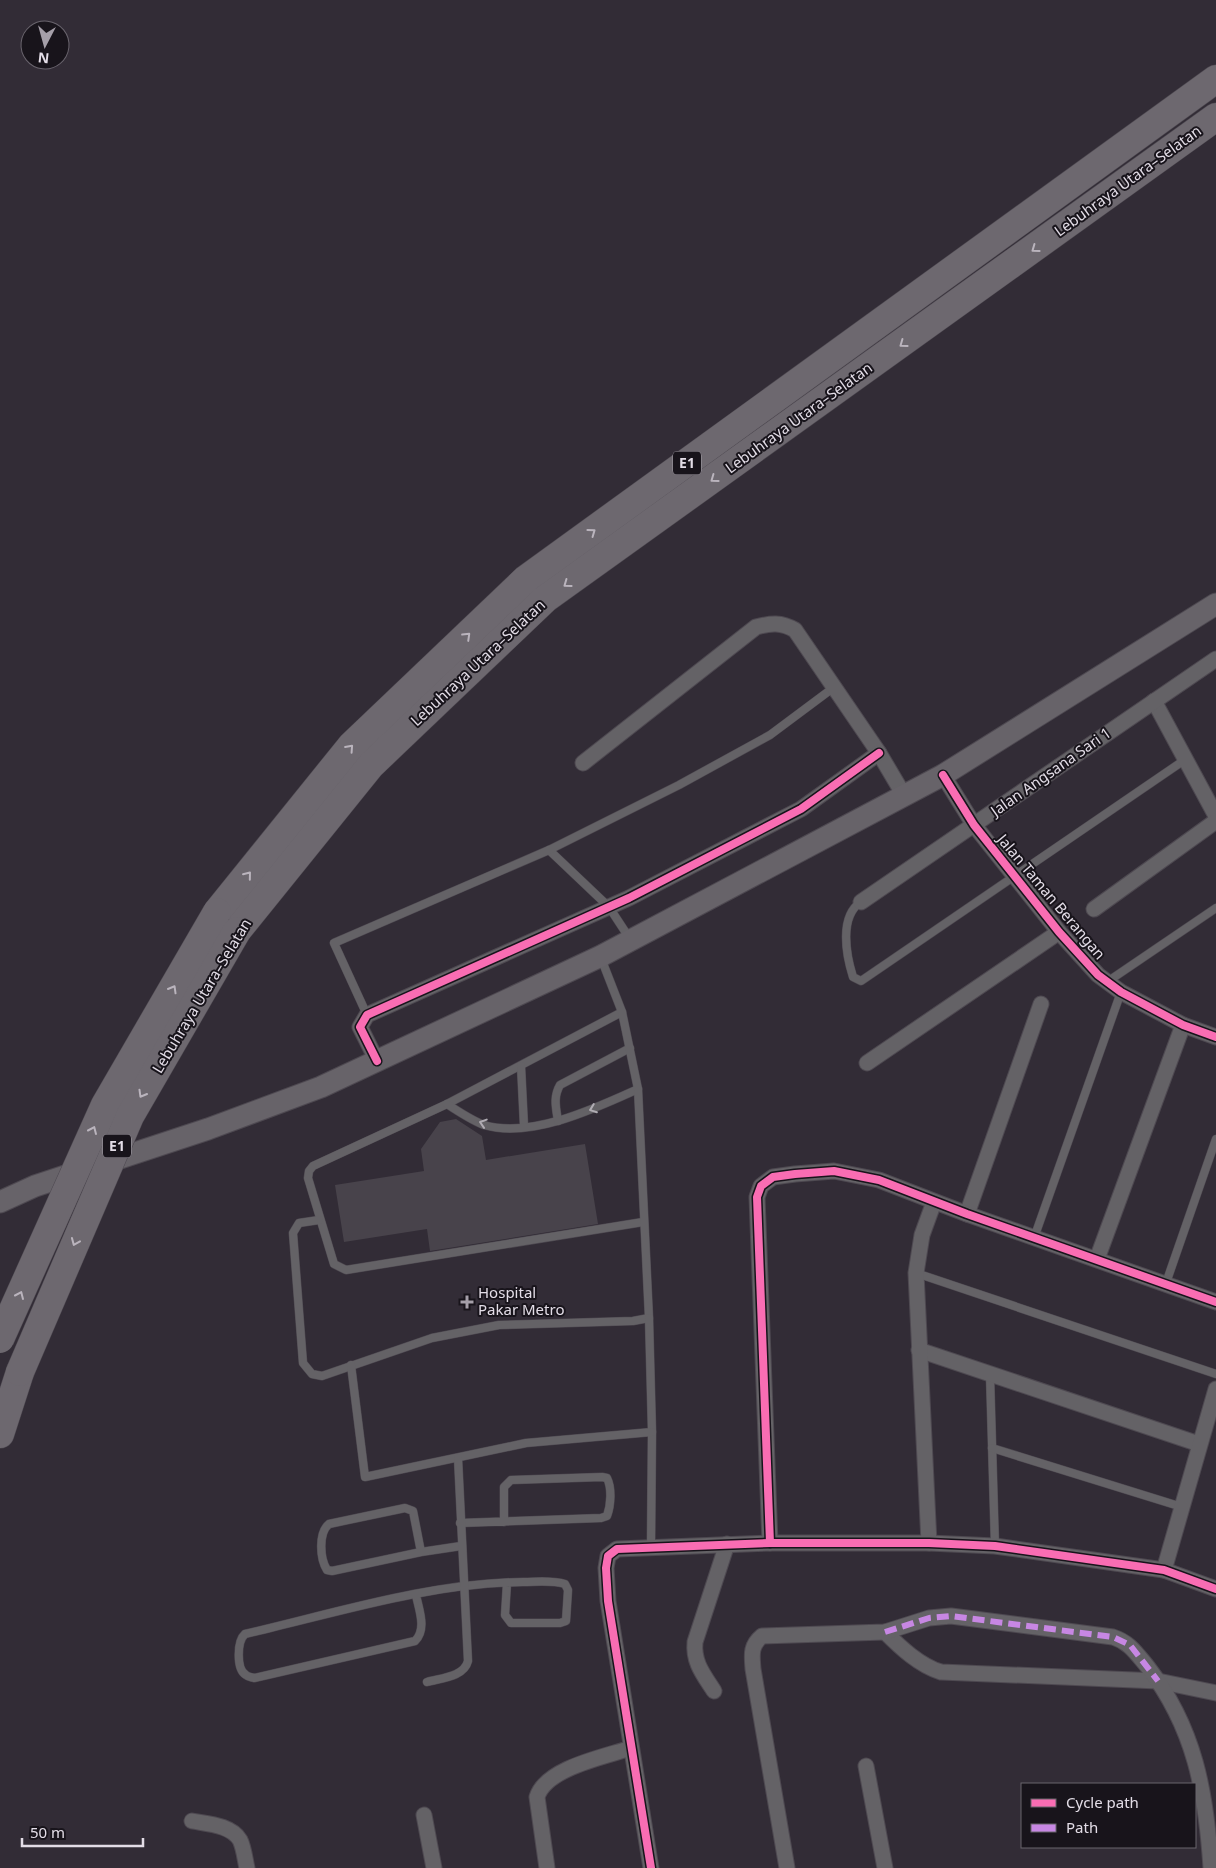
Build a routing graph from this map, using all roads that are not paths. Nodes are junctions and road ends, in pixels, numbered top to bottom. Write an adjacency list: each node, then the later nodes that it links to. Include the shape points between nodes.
1 (1216, 80): 51 (highway, Lebuhraya Utara–Selatan / E1, one-way to 1, bridge, via 105,1104 217,912 351,746 526,579)
2 (1216, 117): 58 (highway, Lebuhraya Utara–Selatan / E1, one-way to 58, bridge, via 546,599 371,765 238,931 130,1116 20,1372)
3 (1216, 604): 10 (main road)
4 (1216, 660): 6 (street, Jalan Angsana Sari 1)
5 (833, 688): 7 (street); 9 (street, via 795,630 784,624 756,627); 15 (lane, via 770,735 730,758)
6 (1154, 701): 8 (street); 14 (street, Jalan Angsana Sari 1)
7 (879, 753): 11 (street); 18 (street, via 801,809)
8 (1186, 759): 12 (street); 16 (lane)
9 (582, 764)
10 (943, 776): 11 (main road); 14 (street, Jalan Taman Berangan)
11 (905, 796): 22 (main road)
12 (1216, 816)
13 (1216, 821): 20 (street)
14 (974, 825): 16 (street, Jalan Taman Berangan); 17 (street, Jalan Angsana Sari 1)
15 (549, 850): 18 (lane); 28 (lane, via 334,943)
16 (1016, 876): 17 (lane, via 861,981 853,977 849,964 847,928 850,911); 21 (street, Jalan Taman Berangan)
17 (861, 902)
18 (609, 907): 22 (lane); 28 (street)
19 (1216, 908): 24 (lane)
20 (1094, 909)
21 (1059, 932): 24 (street, Jalan Taman Berangan); 33 (street)
22 (631, 941): 23 (main road)
23 (601, 956): 27 (lane); 32 (main road)
24 (1107, 982): 25 (street, Jalan Taman Berangan)
25 (1122, 992): 29 (street, Jalan Taman Berangan); 45 (lane)
26 (1041, 1004): 42 (street)
27 (622, 1012): 31 (lane); 34 (lane)
28 (368, 1015): 32 (street, via 360,1027)
29 (1183, 1025): 30 (street, Jalan Taman Berangan); 46 (street)
30 (1216, 1037)
31 (630, 1048): 35 (lane); 37 (lane, via 560,1085 555,1101)
32 (377, 1061): 40 (main road, via 321,1087 35,1186)
33 (867, 1063)
34 (521, 1066): 36 (lane); 38 (lane)
35 (638, 1089): 37 (lane, one-way to 37); 44 (lane)
36 (447, 1104): 38 (lane, one-way to 36, via 484,1125); 43 (lane, via 313,1166 308,1178)
37 (558, 1121): 38 (lane)
38 (524, 1126)
39 (1216, 1139): 48 (lane)
40 (0, 1202)
41 (934, 1202): 42 (street); 47 (street, via 922,1235); 66 (street, via 879,1180 834,1171 773,1177 761,1186 757,1197)
42 (967, 1214): 45 (street)
43 (319, 1220): 44 (lane, via 334,1264 346,1270); 53 (lane, via 299,1222 293,1233 303,1364 312,1374 322,1376)
44 (644, 1222): 50 (lane)
45 (1034, 1238): 46 (street)
46 (1098, 1259): 48 (street)
47 (916, 1273): 52 (street); 54 (lane)
48 (1166, 1283): 49 (street)
49 (1216, 1302)
50 (649, 1318): 53 (lane, via 499,1325 432,1338); 57 (lane)
51 (0, 1339)
52 (918, 1350): 55 (street); 65 (street)
53 (351, 1365): 61 (lane, via 365,1477)
54 (1216, 1374)
55 (990, 1375): 59 (street); 60 (lane)
56 (1216, 1389): 59 (street)
57 (652, 1432): 61 (lane, via 526,1443); 69 (lane)
58 (0, 1434)
59 (1199, 1444): 62 (street)
60 (992, 1448): 62 (lane); 70 (lane)
61 (458, 1458): 64 (lane)
62 (1182, 1507): 72 (street)
63 (504, 1522): 63 (lane, via 607,1516 610,1484 607,1478 602,1477 511,1480 504,1487); 64 (lane)
64 (460, 1523): 68 (lane)
65 (929, 1542): 66 (street); 70 (street)
66 (770, 1543): 67 (street)
67 (727, 1544): 69 (street); 80 (street, via 695,1642 694,1656)
68 (461, 1546): 71 (lane); 74 (lane)
69 (651, 1546): 82 (street, via 617,1549 608,1556 606,1568 608,1601)
70 (995, 1546): 72 (street)
71 (421, 1552): 71 (lane, via 327,1570 324,1565 323,1529 329,1524 405,1508 413,1511 416,1519)
72 (1164, 1570): 75 (street)
73 (507, 1582): 73 (lane, via 565,1584 568,1590 566,1621 511,1623 505,1615); 74 (lane)
74 (463, 1587): 76 (lane); 79 (lane, via 466,1668)
75 (1216, 1589)
76 (416, 1595): 76 (lane, via 245,1634 238,1646 241,1670 254,1678 415,1641 422,1628)
77 (885, 1632): 78 (street, via 931,1669 941,1672); 78 (street, via 930,1618 951,1616 1113,1637 1130,1645); 90 (street, via 762,1636 752,1648)
78 (1158, 1681): 81 (street); 92 (street, via 1189,1742 1201,1779)
79 (427, 1682)
80 (714, 1691)
81 (1216, 1693)
82 (631, 1748): 88 (street, via 564,1771 540,1788 537,1797); 89 (street)
83 (866, 1766): 91 (street)
84 (424, 1815): 87 (street)
85 (192, 1821): 86 (street, via 219,1825 230,1831 240,1840)
86 (247, 1868)
87 (434, 1868)
88 (547, 1868)
89 (651, 1868)
90 (786, 1868)
91 (885, 1868)
92 (1212, 1868)

